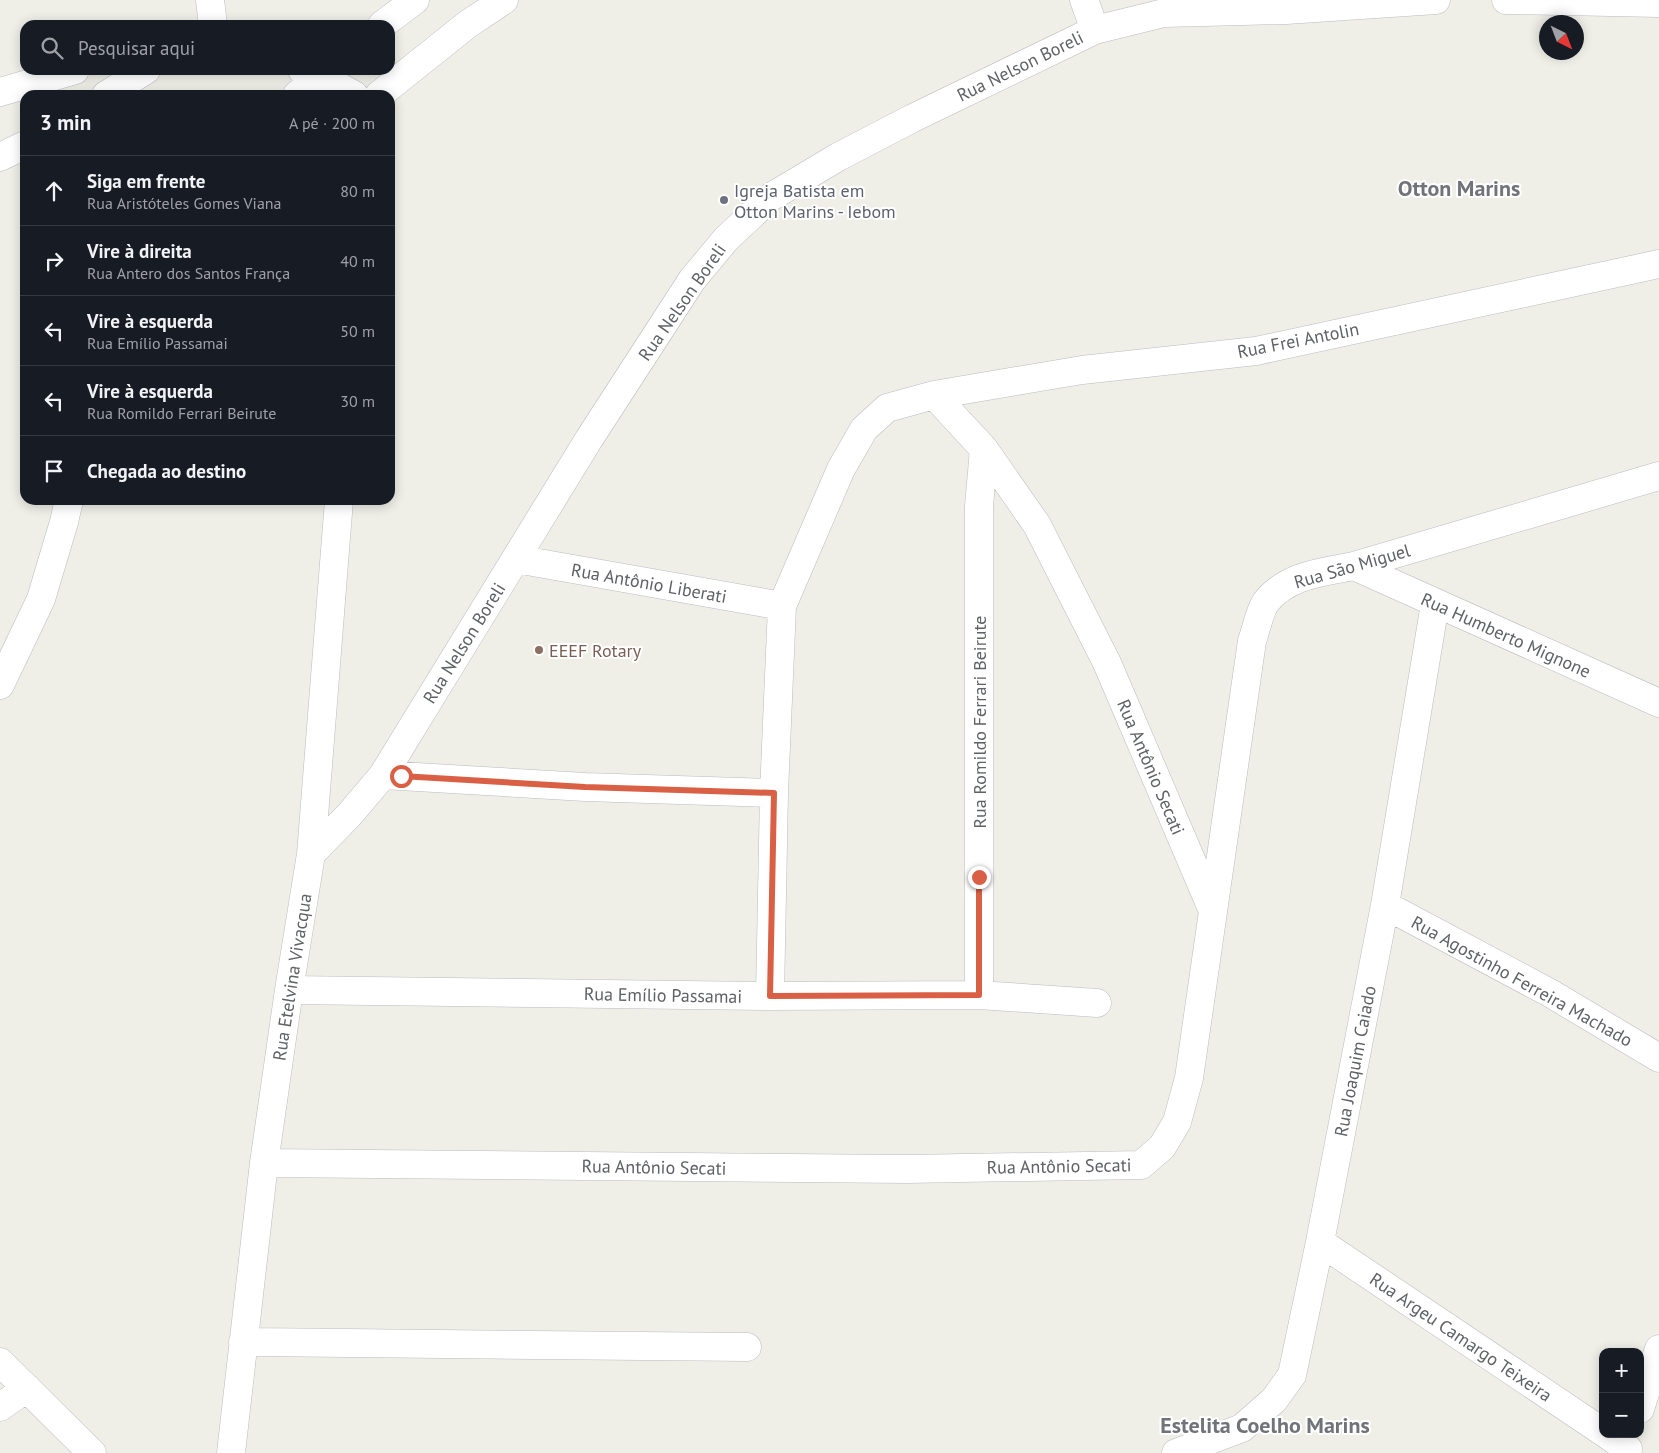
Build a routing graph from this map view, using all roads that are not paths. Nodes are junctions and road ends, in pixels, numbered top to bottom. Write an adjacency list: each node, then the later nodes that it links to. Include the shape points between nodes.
1 (210, 0): 8 (street)
2 (415, 0): 9 (street)
3 (504, 0): 18 (street, via 468,24)
4 (1084, 0): 10 (street)
5 (1436, 0): 10 (street, Rua Nelson Boreli, via 1286,10 1164,13)
6 (1506, 0): 7 (street)
7 (1659, 3)
8 (212, 20)
9 (389, 20)
10 (1095, 30): 28 (street, Rua Nelson Boreli, via 846,152 771,196 726,239 692,280)
11 (57, 75): 19 (street)
12 (138, 75): 15 (street)
13 (314, 75): 16 (street)
14 (322, 75): 17 (street)
15 (114, 90)
16 (301, 90)
17 (346, 90)
18 (385, 90)
19 (0, 92)
20 (20, 147): 21 (street)
21 (0, 157)
22 (1659, 264): 23 (street, Rua Frei Antolin, via 1256,351 1082,370)
23 (934, 395): 24 (street, Rua Antônio Secati); 31 (street, Rua Frei Antolin, via 887,408 864,429 841,469)
24 (984, 449): 38 (street, Rua Antônio Secati, via 1038,525 1107,663); 40 (street, Rua Romildo Ferrari Beirute, via 979,506)
25 (1659, 476): 29 (street, Rua São Miguel)
26 (67, 505): 32 (street, via 41,599)
27 (338, 505): 36 (street, Rua Etelvina Vivacqua)
28 (516, 559): 31 (street, Rua Antônio Liberati); 34 (street, Rua Nelson Boreli)
29 (1354, 566): 30 (street, Rua Humberto Mignone); 38 (street, Rua São Miguel, via 1308,575 1282,586 1265,603 1252,642)
30 (1435, 604): 33 (street, Rua Humberto Mignone); 37 (street, Rua Joaquim Caiado)
31 (782, 606): 35 (street)
32 (0, 685)
33 (1659, 703)
34 (383, 775): 35 (street, via 585,787); 36 (street, Rua Nelson Boreli)
35 (774, 793): 41 (street)
36 (311, 854): 39 (street, Rua Etelvina Vivacqua)
37 (1385, 904): 43 (street, Rua Agostinho Ferreira Machado, via 1550,993); 45 (street, Rua Joaquim Caiado)
38 (1213, 912): 44 (street, Rua Antônio Secati, via 1190,1078 1178,1122 1162,1148 1141,1165 908,1169)
39 (289, 990): 41 (street, Rua Emílio Passamai); 44 (street, Rua Etelvina Vivacqua)
40 (979, 995): 41 (street, Rua Emílio Passamai); 42 (street, Rua Emílio Passamai)
41 (770, 996)
42 (1097, 1003)
43 (1659, 1058)
44 (264, 1163): 46 (street, Rua Etelvina Vivacqua)
45 (1320, 1242): 53 (street, Rua Argeu Camargo Teixeira); 58 (street, Rua Joaquim Caiado, via 1292,1375 1274,1400 1242,1428)
46 (243, 1342): 47 (street); 57 (street, Rua Etelvina Vivacqua)
47 (747, 1347)
48 (1659, 1348): 51 (street)
49 (0, 1362): 50 (street)
50 (27, 1388): 52 (street); 56 (street)
51 (1644, 1397)
52 (0, 1407)
53 (1599, 1430)
54 (1614, 1438): 55 (street, Rua Argeu Camargo Teixeira)
55 (1629, 1446)
56 (92, 1453)
57 (231, 1453)
58 (1176, 1453)

